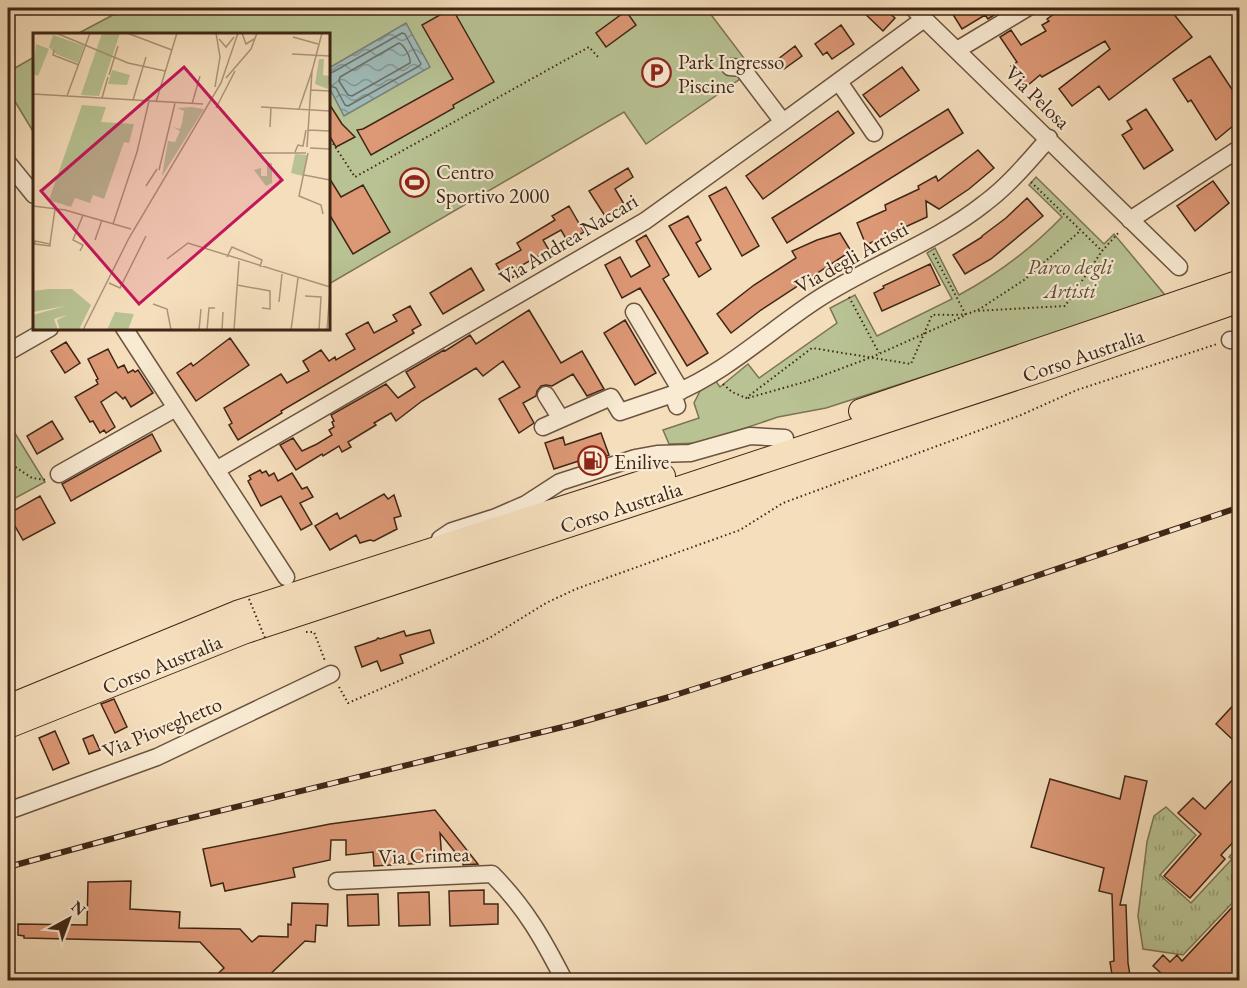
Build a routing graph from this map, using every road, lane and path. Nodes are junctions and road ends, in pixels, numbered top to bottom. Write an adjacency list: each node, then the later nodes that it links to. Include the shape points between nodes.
1 (1027, 8): 3 (street)
2 (919, 13): 3 (street, Via Pelosa); 6 (street, Via Andrea Naccari)
3 (957, 50): 9 (street, Via Pelosa)
4 (598, 58): 10 (path, via 589,47 355,177)
5 (730, 67): 7 (street, via 742,68)
6 (839, 82): 7 (street, Via Andrea Naccari); 8 (street)
7 (783, 122): 43 (street, Via Andrea Naccari, via 645,220)
8 (874, 133)
9 (1049, 138): 13 (street, Via degli Artisti); 15 (street, Via Pelosa)
10 (330, 139)
11 (1239, 148): 15 (street)
12 (8, 163): 14 (street)
13 (1021, 168): 16 (path); 17 (street, Via degli Artisti, via 1005,188 983,205)
14 (33, 194)
15 (1130, 220): 18 (path); 19 (street, Via Pelosa)
16 (1080, 231): 18 (path); 24 (path, via 1024,280)
17 (927, 240): 26 (path); 37 (street, Via degli Artisti, via 842,284)
18 (1102, 251): 24 (path, via 1065,306)
19 (1179, 267)
20 (1239, 267): 27 (highway)
21 (1239, 282): 27 (highway, Corso Australia)
22 (849, 297): 33 (path)
23 (1239, 300): 51 (highway, Corso Australia, via 1040,370 243,632)
24 (975, 311): 26 (path)
25 (634, 312): 37 (street)
26 (966, 315): 30 (path); 30 (path, via 932,315)
27 (1138, 317): 50 (highway, Corso Australia, via 785,438 237,613)
28 (46, 330): 32 (street)
29 (125, 330): 39 (street)
30 (923, 336): 33 (path); 34 (path, via 911,364)
31 (1235, 340): 49 (path, Corso Australia, via 1077,390 1021,415 783,503 740,530 576,589 491,636 348,703)
32 (8, 352)
33 (880, 354): 34 (path)
34 (872, 357): 38 (path, via 808,381); 38 (path, via 812,348)
35 (723, 384): 38 (path)
36 (546, 395): 40 (street)
37 (677, 397): 40 (street, Via degli Artisti, via 620,412 612,397)
38 (746, 398)
39 (176, 408): 43 (street); 44 (street)
40 (561, 419): 41 (street)
41 (543, 427)
42 (8, 462): 44 (path, via 32,478 47,480)
43 (216, 470): 45 (street)
44 (59, 474)
45 (286, 577)
46 (249, 599): 48 (path, bridge)
47 (314, 632): 49 (path)
48 (265, 638)
49 (331, 674): 52 (street, Via Pioveghetto, via 157,757)
50 (8, 707)
51 (8, 726)
52 (8, 811)
53 (337, 881): 54 (street, Via Crimea, via 492,874 542,936)
54 (564, 981)

